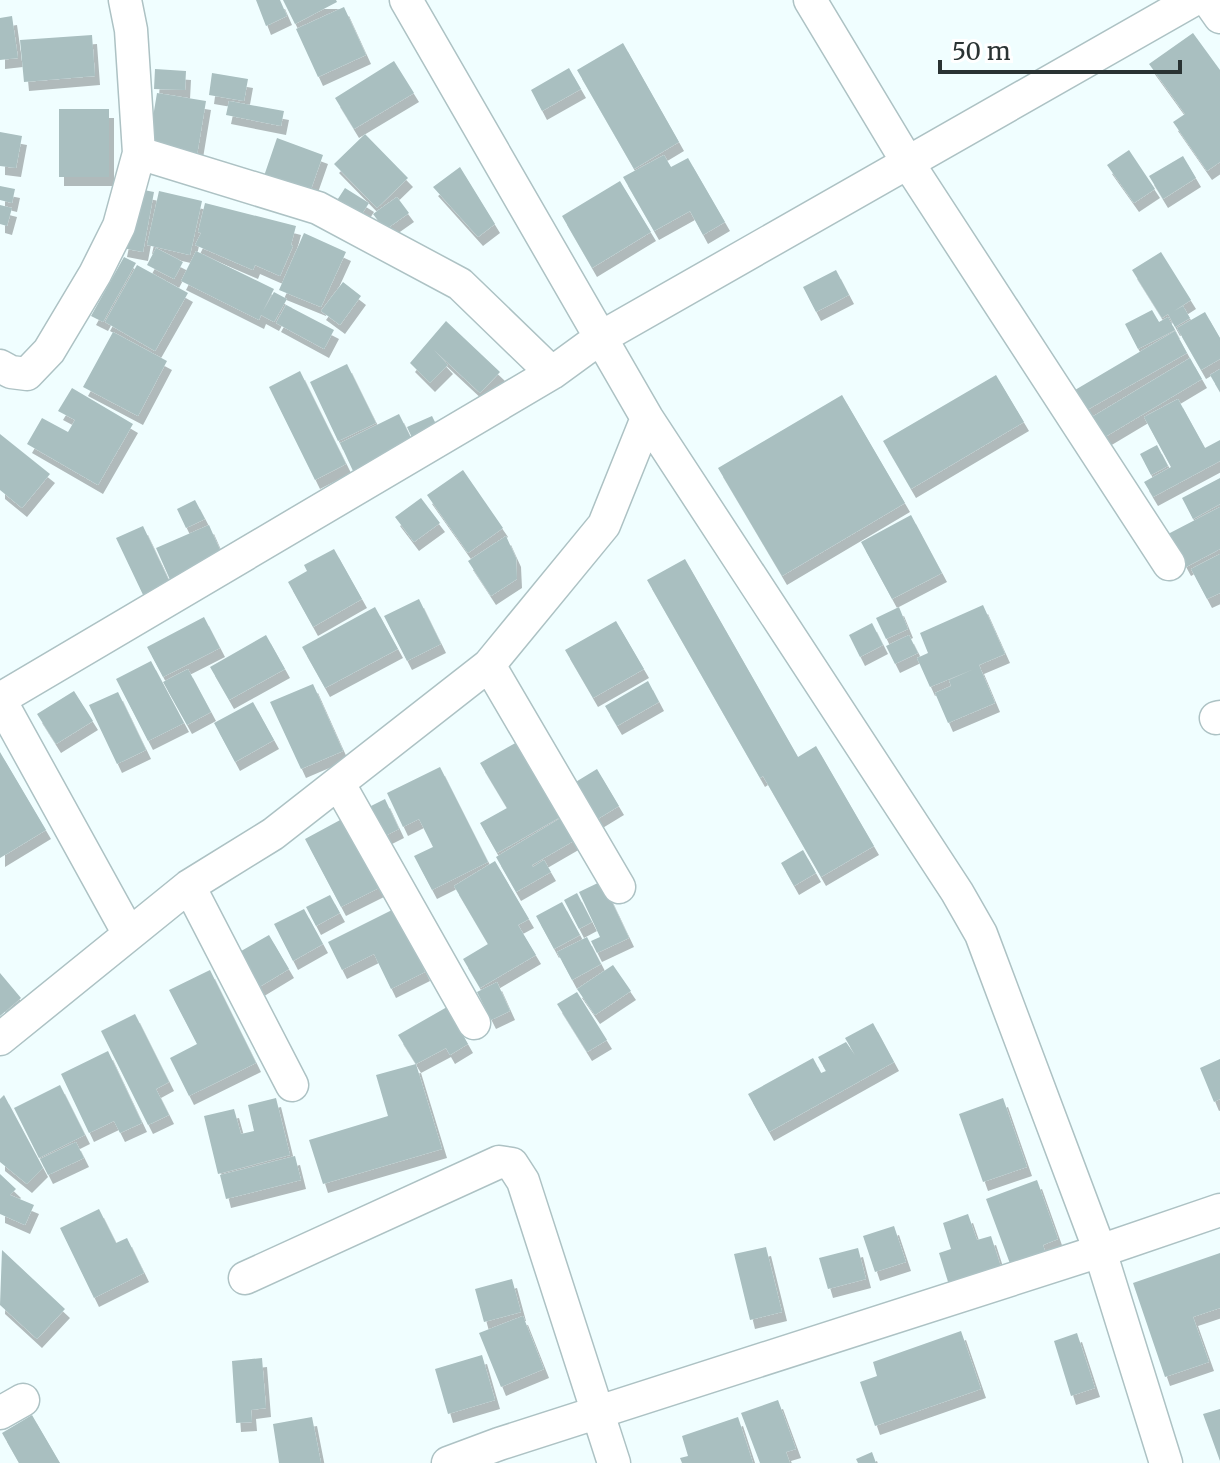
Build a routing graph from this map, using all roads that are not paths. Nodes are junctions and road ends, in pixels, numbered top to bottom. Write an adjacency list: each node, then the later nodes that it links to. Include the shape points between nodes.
1 (125, 0): 7 (street)
2 (406, 0): 9 (street)
3 (810, 0): 8 (street)
4 (1193, 0): 8 (street)
5 (1208, 0): 6 (street)
6 (1220, 17)
7 (139, 153): 10 (street, via 119,226 49,351 27,374); 11 (street, via 318,208 460,284)
8 (908, 163): 9 (street); 13 (street)
9 (600, 338): 11 (street); 12 (street)
10 (0, 366)
11 (552, 373): 15 (street)
12 (647, 418): 14 (street, via 604,525); 24 (street, via 981,934)
13 (1169, 564)
14 (489, 665): 16 (street); 18 (street)
15 (0, 700): 19 (street)
16 (339, 784): 17 (street, via 273,834); 20 (street)
17 (189, 886): 19 (street); 22 (street)
18 (619, 887)
19 (129, 934): 21 (street)
20 (474, 1023)
21 (0, 1039)
22 (292, 1085)
23 (1220, 1210): 24 (street)
24 (1100, 1251): 26 (street); 29 (street)
25 (245, 1278): 26 (street, via 499,1162 512,1164 523,1181)
26 (599, 1413): 27 (street); 28 (street)
27 (448, 1463)
28 (614, 1463)
29 (1166, 1463)

